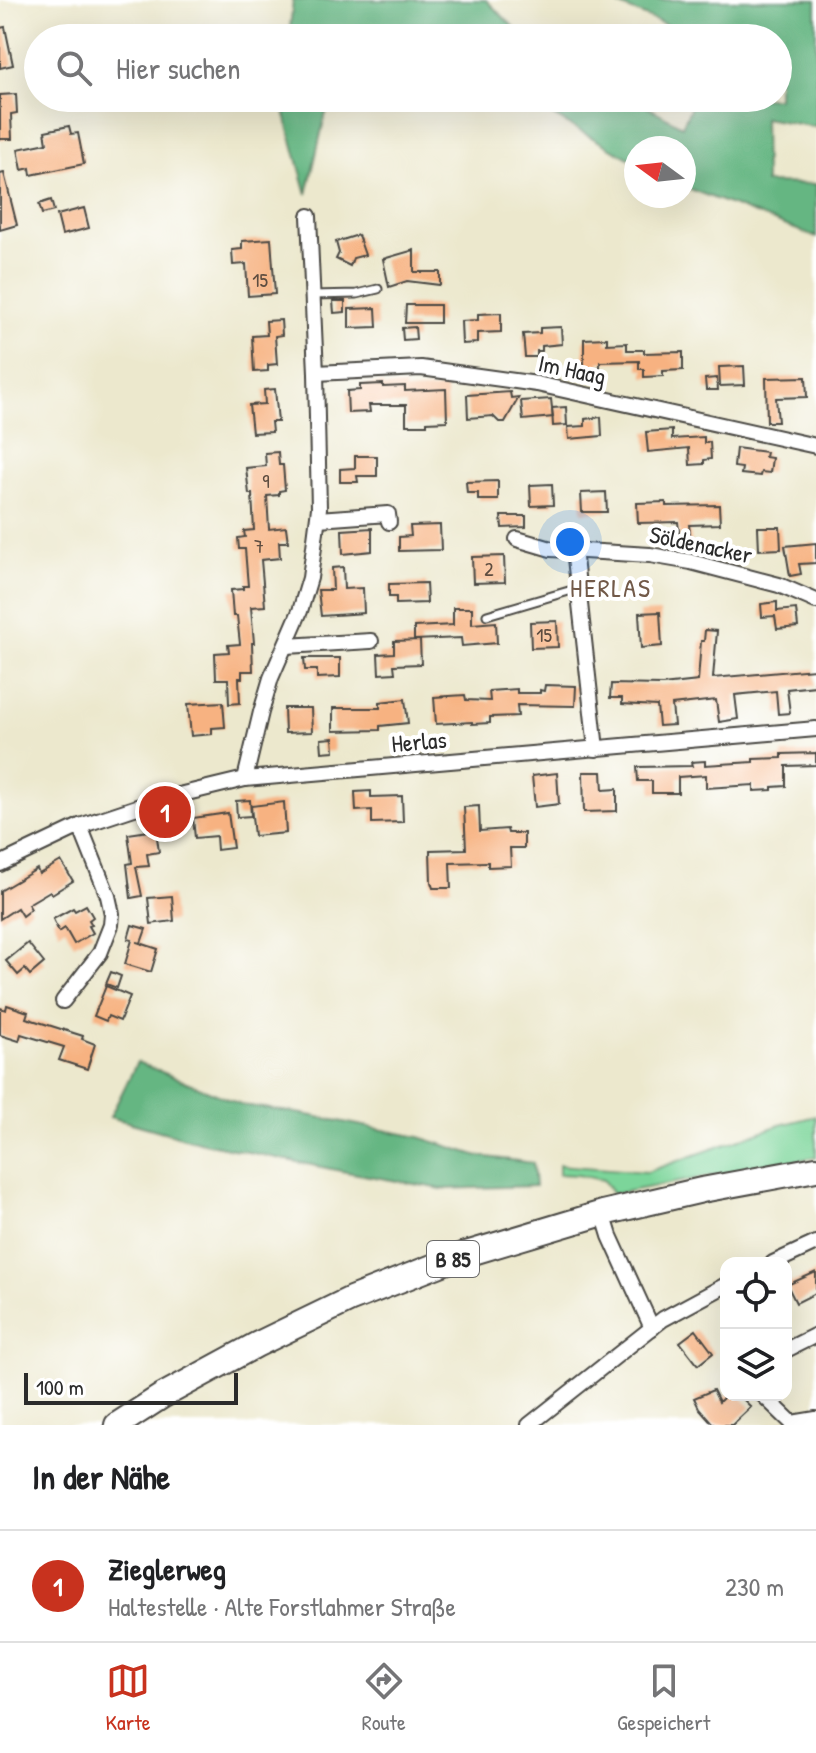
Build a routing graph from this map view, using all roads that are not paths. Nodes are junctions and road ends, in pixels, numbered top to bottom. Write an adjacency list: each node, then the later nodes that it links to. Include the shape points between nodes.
1 (309, 216): 3 (street)
2 (378, 289): 3 (lane)
3 (313, 295): 4 (street)
4 (316, 373): 5 (street, Im Haag, via 421,368 537,384); 6 (street)
5 (816, 446)
6 (318, 519): 7 (street, via 388,514); 14 (street, via 310,578)
7 (389, 522)
8 (517, 539): 9 (street, Söldenacker)
9 (574, 549): 10 (street); 11 (street, Söldenacker, via 691,562 779,585)
10 (579, 588): 12 (lane); 16 (street)
11 (816, 601)
12 (487, 615)
13 (371, 641): 14 (street)
14 (286, 646): 17 (street, via 271,678)
15 (816, 729): 16 (street, Herlas)
16 (596, 749): 17 (street, Herlas)
17 (245, 779): 18 (street, Herlas)
18 (80, 826): 19 (street, Herlas); 20 (street, via 108,896 111,925 100,953)
19 (0, 864)
20 (63, 1001)
21 (816, 1169): 22 (main road, B 85)
22 (603, 1213): 26 (street); 31 (main road, B 85, via 463,1255 351,1299 162,1396)
23 (816, 1243): 24 (street)
24 (786, 1257)
25 (720, 1288): 26 (street)
26 (652, 1328): 32 (street)
27 (816, 1335): 28 (street)
28 (792, 1347)
29 (769, 1401): 30 (street, via 792,1423)
30 (816, 1419)
31 (117, 1425)
32 (529, 1425)

